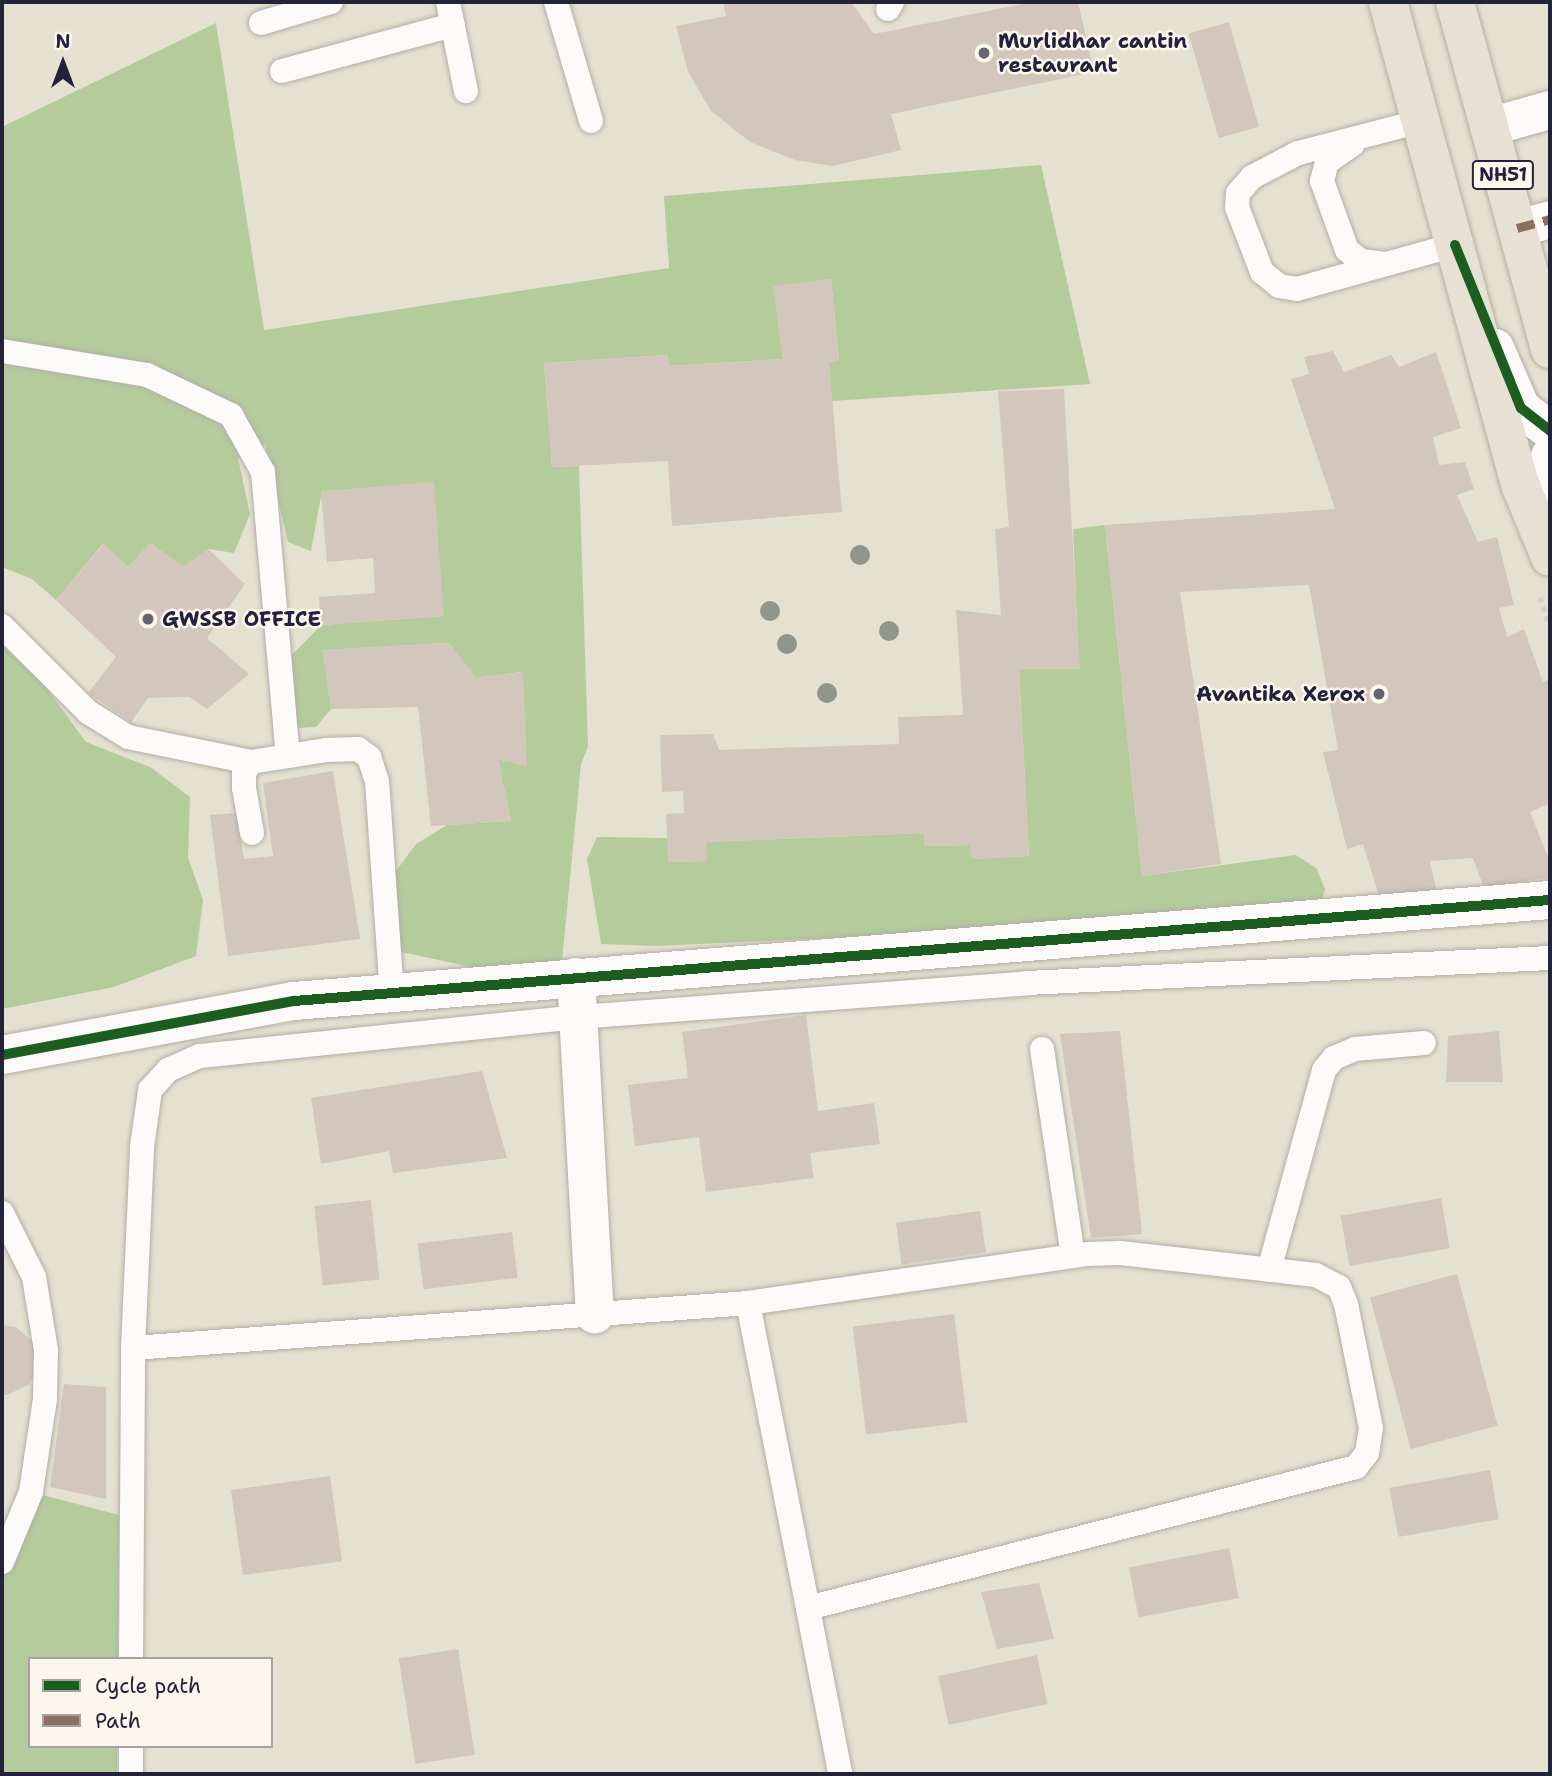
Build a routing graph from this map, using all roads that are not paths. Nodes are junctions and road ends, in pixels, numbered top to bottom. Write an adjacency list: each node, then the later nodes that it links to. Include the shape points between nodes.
1 (331, 2): 6 (lane)
2 (556, 2): 10 (lane)
3 (1388, 2): 11 (highway, NH51)
4 (1455, 2): 12 (highway, NH51)
5 (451, 13): 7 (lane); 8 (lane)
6 (261, 23)
7 (282, 71)
8 (466, 91)
9 (1550, 110): 12 (street)
10 (591, 121)
11 (1404, 125): 14 (highway, NH51); 15 (lane, via 1342,149 1327,162 1322,181 1348,250 1361,261); 15 (lane, via 1298,153 1252,177 1238,193 1237,207 1262,272 1279,286 1297,289)
12 (1489, 127): 13 (highway, NH51)
13 (1534, 223): 16 (highway, NH51)
14 (1455, 245): 15 (lane); 20 (street, via 1521,408); 23 (highway, NH51, via 1520,484)
15 (1386, 264)
16 (1528, 268): 17 (street); 18 (highway, NH51)
17 (1550, 313)
18 (1550, 349)
19 (2, 351): 25 (lane, via 147,375 231,415 263,472)
20 (1550, 431)
21 (1550, 456): 22 (street, via 1545,471)
22 (1550, 502)
23 (1550, 557)
24 (2, 626): 26 (lane, via 88,712 128,737)
25 (288, 757): 26 (lane); 31 (lane, via 358,749 369,757 377,780)
26 (251, 762): 27 (lane, via 244,773 244,788)
27 (252, 833)
28 (1550, 900): 30 (street)
29 (1550, 957): 32 (lane, via 1027,983)
30 (576, 977): 31 (street); 32 (street)
31 (392, 993): 35 (street, via 294,1001)
32 (579, 1017): 40 (street); 41 (lane, via 200,1056 168,1070 150,1090 142,1147)
33 (1424, 1043): 38 (lane, via 1355,1049 1334,1058 1324,1070)
34 (1042, 1049): 37 (lane)
35 (2, 1055)
36 (2, 1213): 42 (lane, via 34,1278 46,1350 45,1399 31,1492)
37 (1073, 1256): 38 (lane, via 1120,1253); 39 (lane)
38 (1269, 1270): 43 (lane, via 1317,1275 1339,1287 1371,1428 1367,1452 1356,1467)
39 (748, 1303): 40 (lane); 43 (lane)
40 (594, 1314): 41 (lane)
41 (133, 1348): 44 (lane)
42 (2, 1562)
43 (808, 1608): 47 (lane)
44 (131, 1657)
45 (131, 1748): 46 (lane)
46 (131, 1774)
47 (841, 1774)

